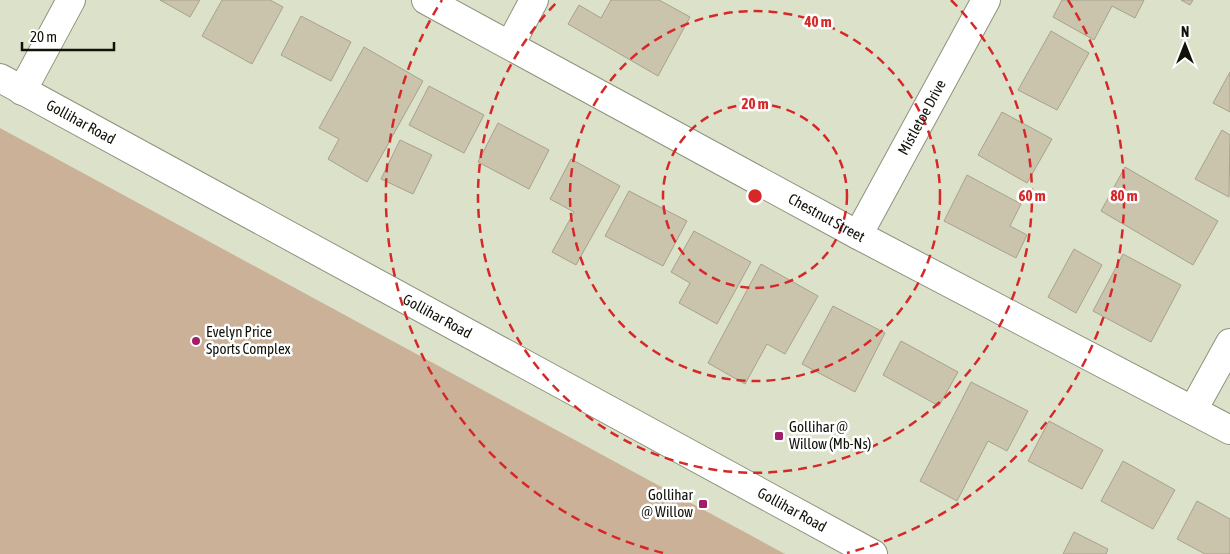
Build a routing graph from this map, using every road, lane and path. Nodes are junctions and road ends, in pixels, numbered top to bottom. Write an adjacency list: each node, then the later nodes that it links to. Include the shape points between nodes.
1 (71, 0): 6 (street)
2 (426, 0): 5 (street, Chestnut Street)
3 (534, 0): 5 (street)
4 (986, 0): 7 (street, Mistletoe Drive)
5 (510, 44): 7 (street, Chestnut Street)
6 (11, 84): 11 (street, Gollihar Road)
7 (858, 235): 9 (street, Chestnut Street)
8 (1230, 343): 9 (street)
9 (1194, 410): 10 (street, Chestnut Street)
10 (1230, 430)
11 (873, 554)

